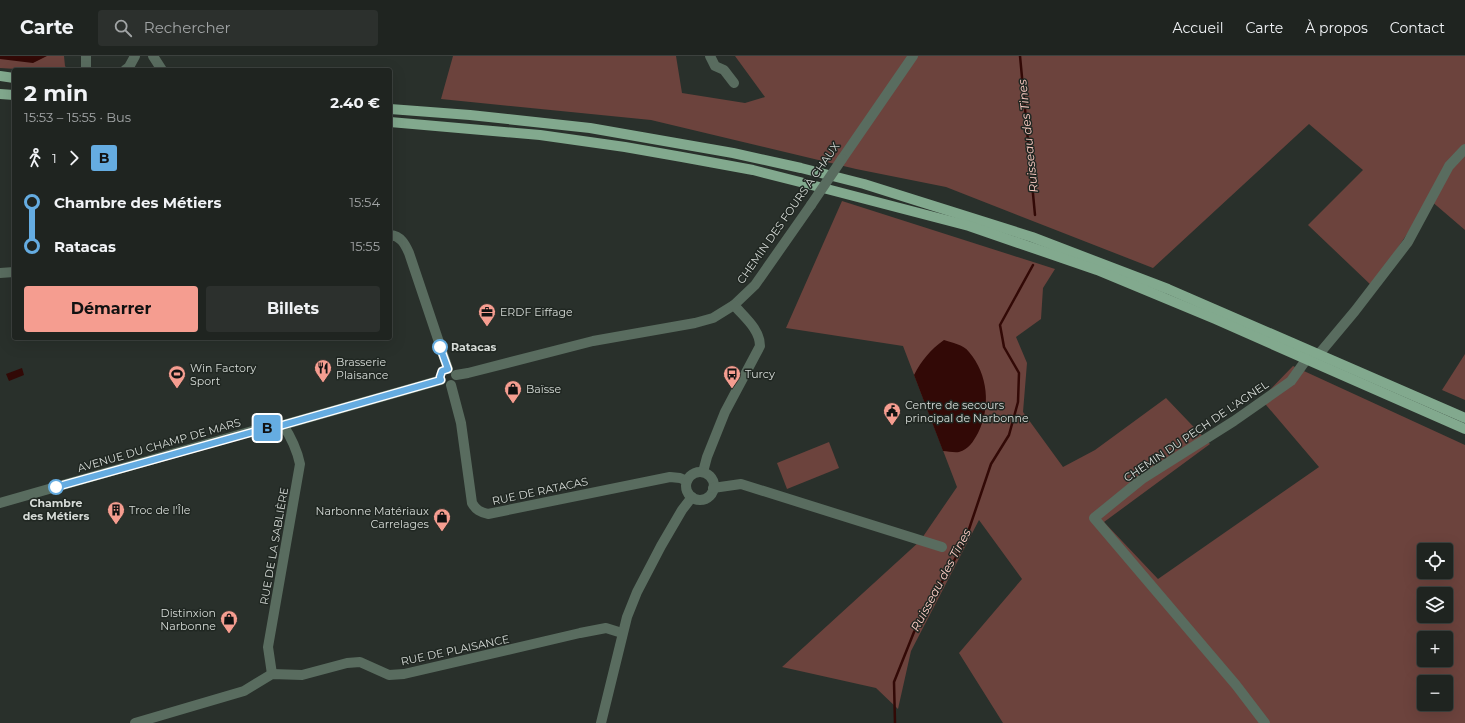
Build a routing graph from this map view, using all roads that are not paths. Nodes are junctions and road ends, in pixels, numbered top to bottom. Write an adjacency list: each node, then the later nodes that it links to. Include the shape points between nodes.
1 (86, 56): 7 (street)
2 (91, 56): 8 (street)
3 (135, 56): 9 (street)
4 (153, 56): 10 (street)
5 (710, 56): 13 (street, via 715,66 724,70)
6 (913, 56): 22 (street, CHEMIN DES FOURS À CHAUX, bridge, via 755,284)
7 (88, 68)
8 (88, 68)
9 (128, 68)
10 (161, 68)
11 (0, 76): 12 (main road)
12 (12, 78)
13 (734, 83)
14 (0, 94): 15 (main road)
15 (12, 95)
16 (392, 109): 23 (main road, via 590,128 732,153 864,184 1032,237 1168,289)
17 (392, 122): 24 (main road, via 540,135 668,154 753,170 921,212 1097,270)
18 (1465, 149): 23 (street, CHEMIN DU PECH DE L'AGNEL, via 1449,166 1408,242 1356,312)
19 (392, 236): 25 (street, via 404,242 409,253)
20 (12, 272): 21 (street)
21 (0, 273)
22 (734, 305): 25 (street, via 713,318 695,323 594,341 468,373); 31 (street, via 756,331 760,346 725,412)
23 (1319, 354): 24 (street, CHEMIN DU PECH DE L'AGNEL); 28 (main road)
24 (1306, 360): 30 (main road); 41 (street, CHEMIN DU PECH DE L'AGNEL, via 1291,381 1234,421 1142,479 1094,518 1231,679)
25 (452, 372): 26 (street, via 442,371); 27 (street, via 455,381)
26 (441, 380): 27 (street, via 446,385); 29 (street, AVENUE DU CHAMP DE MARS)
27 (451, 385): 32 (street, RUE DE RATACAS, via 461,423 472,502 481,512 488,514 670,476)
28 (1465, 418)
29 (283, 425): 35 (street, AVENUE DU CHAMP DE MARS, via 253,431); 38 (street, RUE DE LA SABLIÈRE, via 298,454 300,464 268,646)
30 (1465, 429)
31 (703, 472): 32 (street, via 690,475); 33 (street, via 712,478)
32 (687, 481): 34 (street, via 686,487)
33 (713, 488): 34 (street, via 708,497); 36 (street, via 741,484)
34 (692, 497): 37 (street, via 682,510 640,586)
35 (0, 503)
36 (942, 547)
37 (622, 633): 38 (street, RUE DE PLAISANCE, via 606,628 404,674 389,675 360,662 302,675); 40 (street)
38 (272, 674): 39 (street, via 244,691)
39 (135, 723)
40 (601, 723)
41 (1265, 723)

